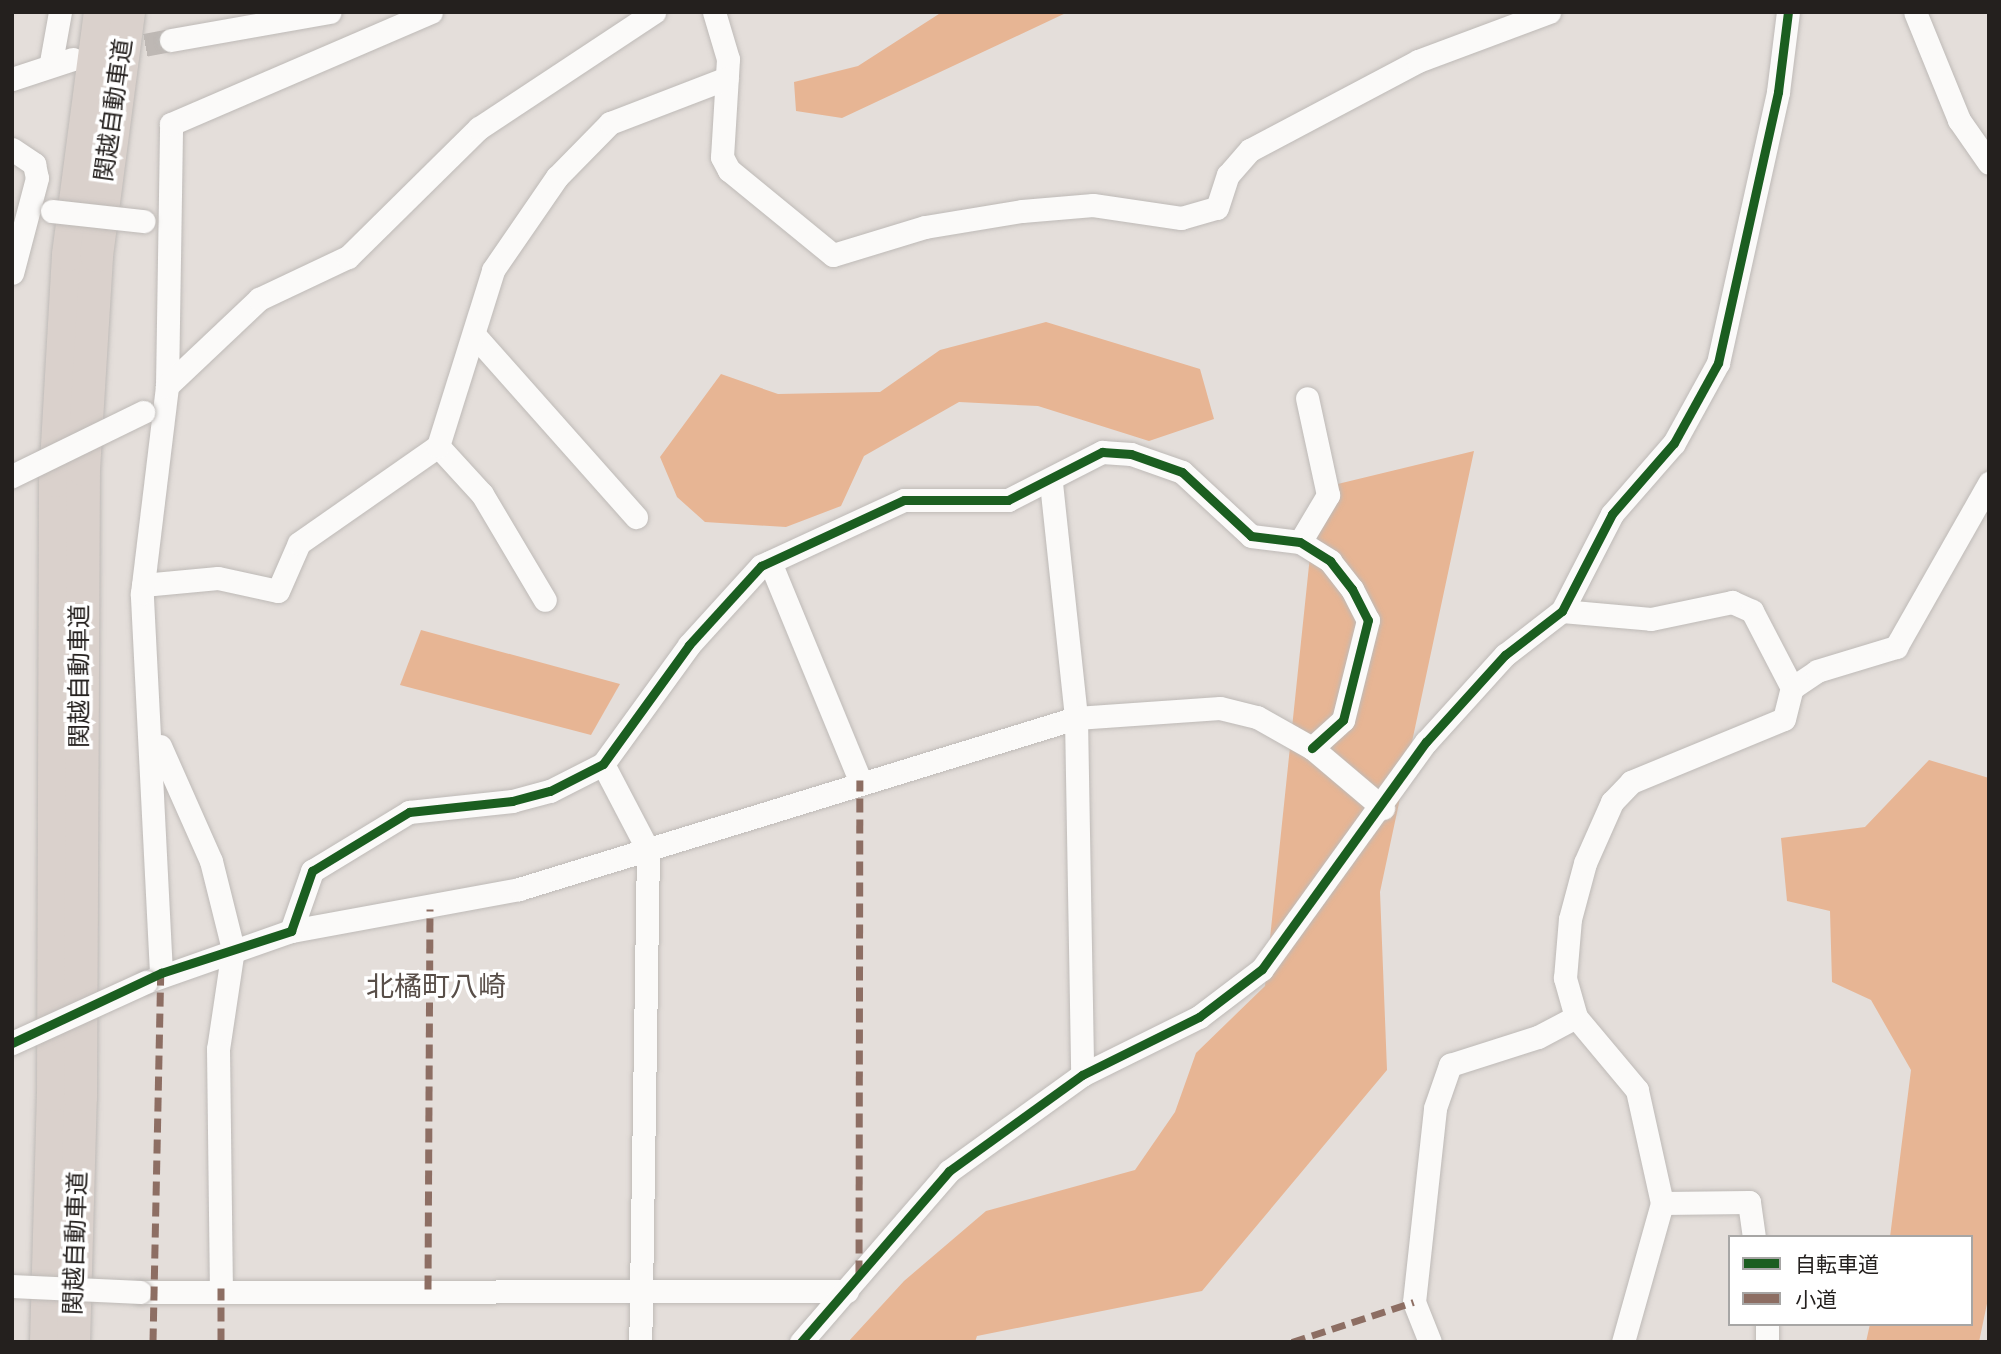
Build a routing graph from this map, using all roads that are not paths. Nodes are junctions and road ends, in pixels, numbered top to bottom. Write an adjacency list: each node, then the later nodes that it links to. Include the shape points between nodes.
1 (61, 12): 13 (street, via 62,61)
2 (100, 12): 53 (highway, 関越自動車道, via 68,254 55,467 53,1094)
3 (128, 12): 54 (highway, 関越自動車道, via 96,255 83,456)
4 (330, 12): 11 (street)
5 (431, 12): 17 (street, via 171,124)
6 (654, 12): 21 (street, via 479,128 348,257 259,299)
7 (714, 12): 12 (street, via 728,59)
8 (1549, 12): 12 (street, via 1418,61 1250,150 1228,175 1217,208 1181,218 1093,205 1022,211 925,227 833,255 729,170 722,157)
9 (1788, 12): 32 (street, via 1775,106 1718,363 1674,443 1612,514)
10 (1915, 12): 15 (street, via 1959,120)
11 (171, 40)
12 (727, 78): 20 (street, via 610,123 557,177 493,270)
13 (12, 79)
14 (12, 149): 16 (street, via 34,164)
15 (1989, 163)
16 (42, 210): 17 (street, bridge); 18 (street)
17 (154, 222): 21 (street)
18 (14, 244): 19 (street)
19 (12, 273)
20 (476, 337): 23 (street); 27 (street)
21 (164, 392): 24 (street, bridge, via 143,412); 30 (street)
22 (1307, 398): 28 (street, via 1328,495)
23 (438, 446): 30 (street, via 299,543 278,591 218,578); 31 (street, via 482,495)
24 (12, 476)
25 (1989, 482): 33 (street, via 1896,647 1817,671)
26 (1051, 483): 28 (street, via 1077,459 1131,453 1182,472 1251,536); 29 (street, via 1008,500 904,500); 35 (street)
27 (636, 517)
28 (1300, 542): 36 (street, via 1330,561 1368,620 1343,720)
29 (770, 562): 37 (street, via 689,645); 38 (street)
30 (143, 584): 34 (street)
31 (545, 600)
32 (1562, 611): 33 (street, via 1651,619 1732,602 1752,611); 39 (street, via 1473,689 1426,742)
33 (1792, 688): 44 (street, via 1784,719 1631,782 1612,802 1570,919 1565,978)
34 (151, 712): 42 (street, via 167,769 211,860); 43 (street)
35 (1076, 718): 36 (street, via 1220,708 1257,717); 38 (street); 46 (street)
36 (1312, 748): 39 (street)
37 (603, 764): 40 (street); 41 (street, via 550,791 512,801 409,812 312,871)
38 (860, 780): 40 (street)
39 (1383, 808): 46 (street, via 1262,969 1199,1017)
40 (648, 850): 41 (street, via 519,889); 51 (street)
41 (291, 932): 42 (street)
42 (233, 948): 43 (street); 50 (street, via 218,1049)
43 (153, 978): 45 (street, bridge)
44 (1576, 1017): 47 (street, via 1637,1090); 57 (street, via 1538,1037 1450,1065 1435,1108 1414,1302)
45 (12, 1043)
46 (1083, 1075): 52 (street, via 949,1171)
47 (1662, 1203): 48 (street, via 1749,1202); 58 (street)
48 (1755, 1235)
49 (12, 1286): 50 (street, bridge, via 140,1292)
50 (221, 1288): 51 (street)
51 (645, 1290): 52 (street); 55 (street)
52 (847, 1291): 56 (street)
53 (46, 1342)
54 (73, 1342)
55 (640, 1342)
56 (801, 1342)
57 (1430, 1342)
58 (1623, 1342)

